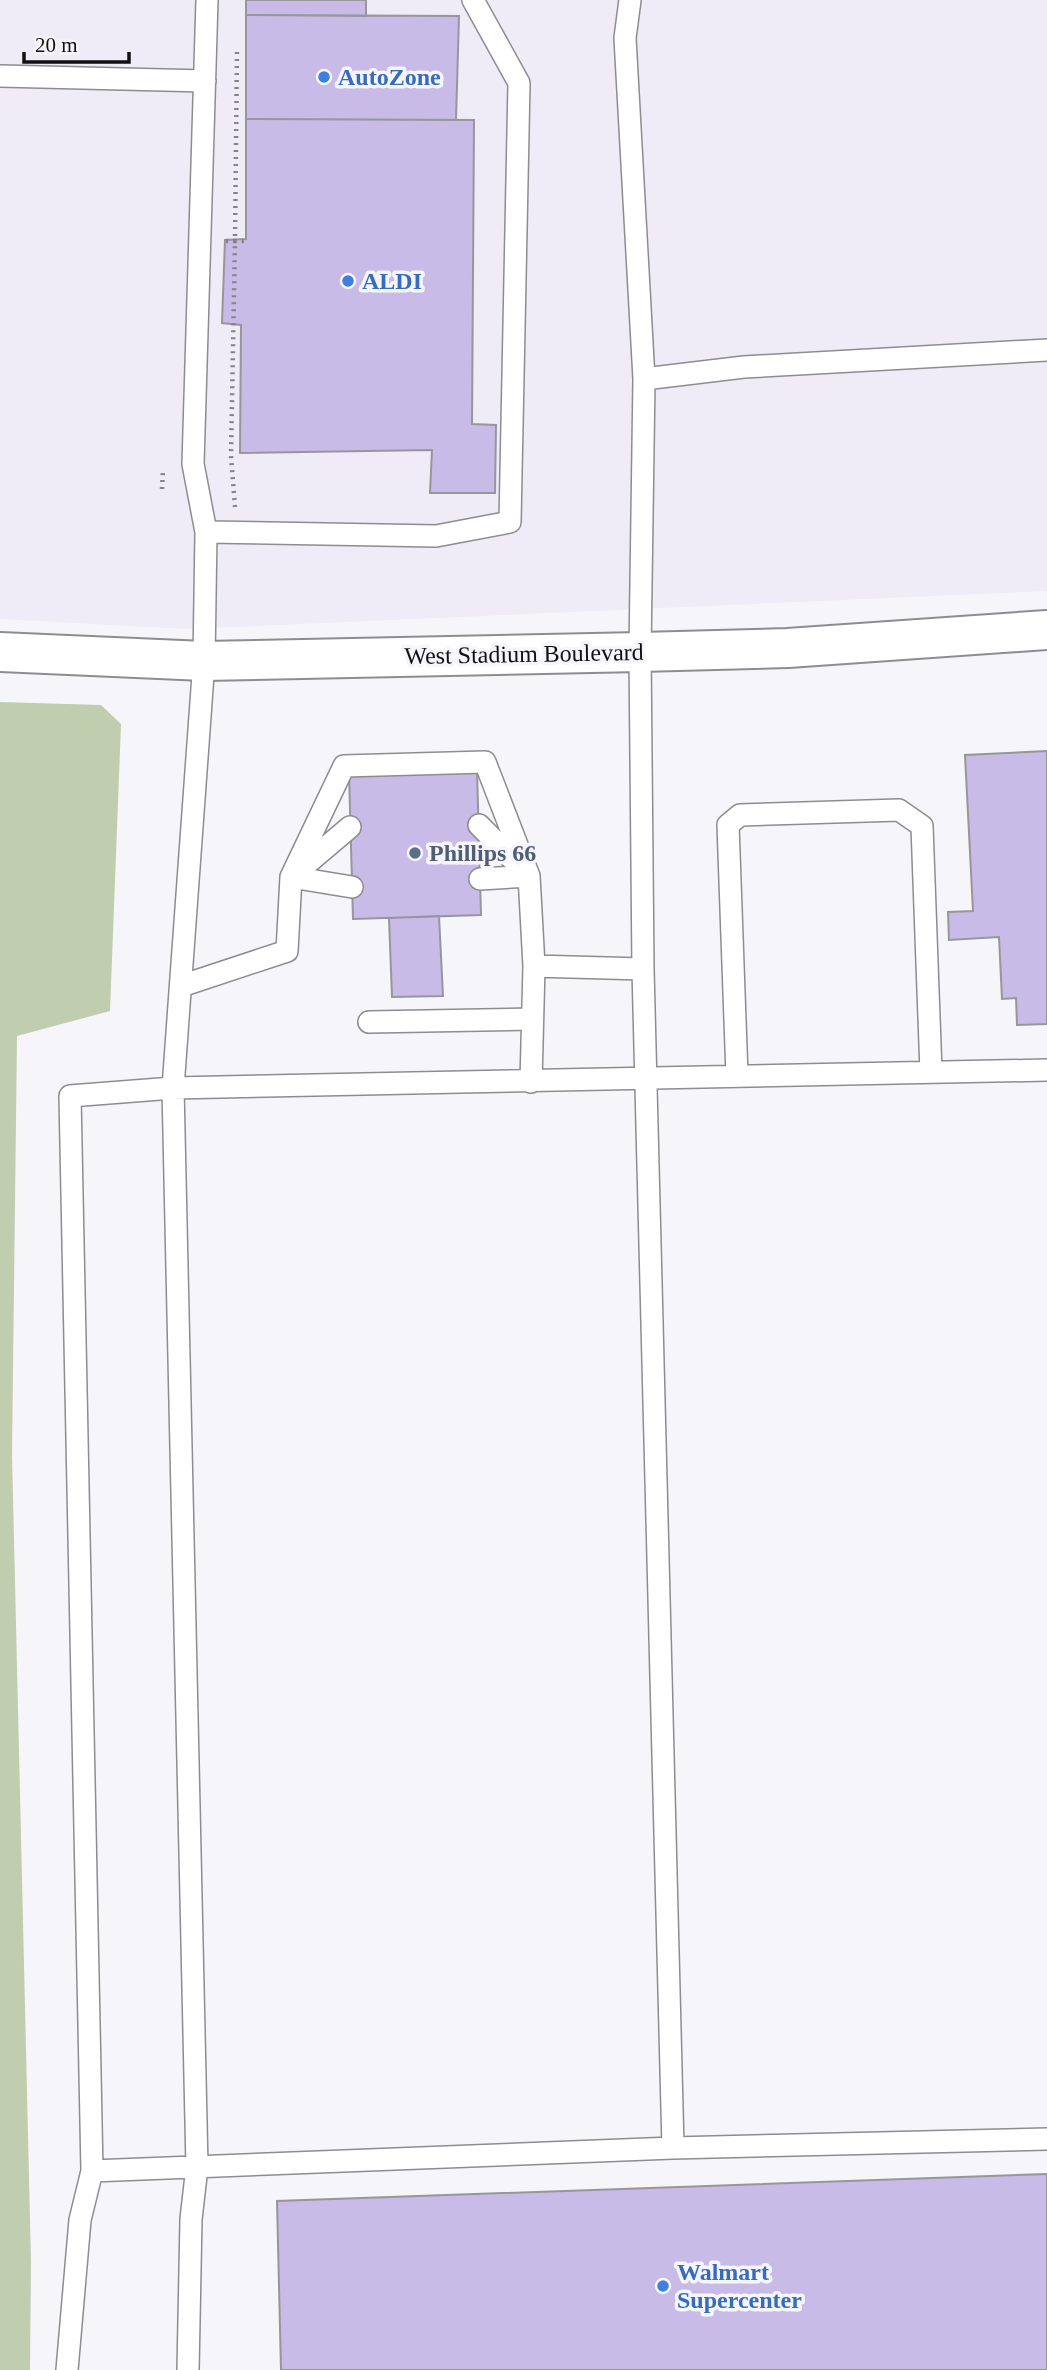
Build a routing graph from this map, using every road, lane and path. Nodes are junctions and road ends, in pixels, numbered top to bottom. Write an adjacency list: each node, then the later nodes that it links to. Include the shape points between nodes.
1 (207, 0): 6 (lane)
2 (473, 0): 12 (lane, via 520,83 510,522 436,536)
3 (630, 0): 10 (lane, via 625,38)
4 (237, 40): 7 (path)
5 (0, 76): 6 (lane)
6 (205, 81): 11 (lane, via 193,464)
7 (235, 241): 8 (path); 12 (path, via 231,456)
8 (245, 241)
9 (1047, 350): 10 (lane, via 744,367)
10 (644, 379): 15 (lane)
11 (206, 532): 12 (lane); 16 (lane)
12 (237, 533)
13 (1047, 630): 15 (main road, West Stadium Boulevard, via 788,648)
14 (0, 652): 16 (main road, West Stadium Boulevard)
15 (640, 652): 16 (main road, West Stadium Boulevard); 24 (lane)
16 (204, 661): 25 (lane)
17 (479, 825): 19 (lane)
18 (350, 827): 20 (lane)
19 (529, 876): 20 (lane, via 485,762 344,766); 21 (lane); 23 (lane)
20 (291, 877): 22 (lane); 25 (lane, via 287,951)
21 (481, 879)
22 (352, 887)
23 (534, 966): 24 (lane); 26 (lane)
24 (643, 969): 31 (lane)
25 (181, 986): 33 (lane)
26 (532, 1019): 27 (lane); 32 (lane)
27 (369, 1022)
28 (1047, 1070): 29 (lane)
29 (931, 1072): 30 (lane); 30 (lane, via 922,826 899,810 740,815 728,825)
30 (737, 1076): 31 (lane)
31 (645, 1079): 32 (lane); 35 (lane)
32 (531, 1082): 33 (lane)
33 (173, 1088): 36 (lane); 37 (lane, via 70,1096)
34 (1047, 2139): 35 (lane)
35 (673, 2148): 36 (lane)
36 (197, 2167): 37 (lane); 39 (lane, via 191,2219)
37 (92, 2171): 38 (lane, via 80,2220)
38 (67, 2370)
39 (188, 2370)

